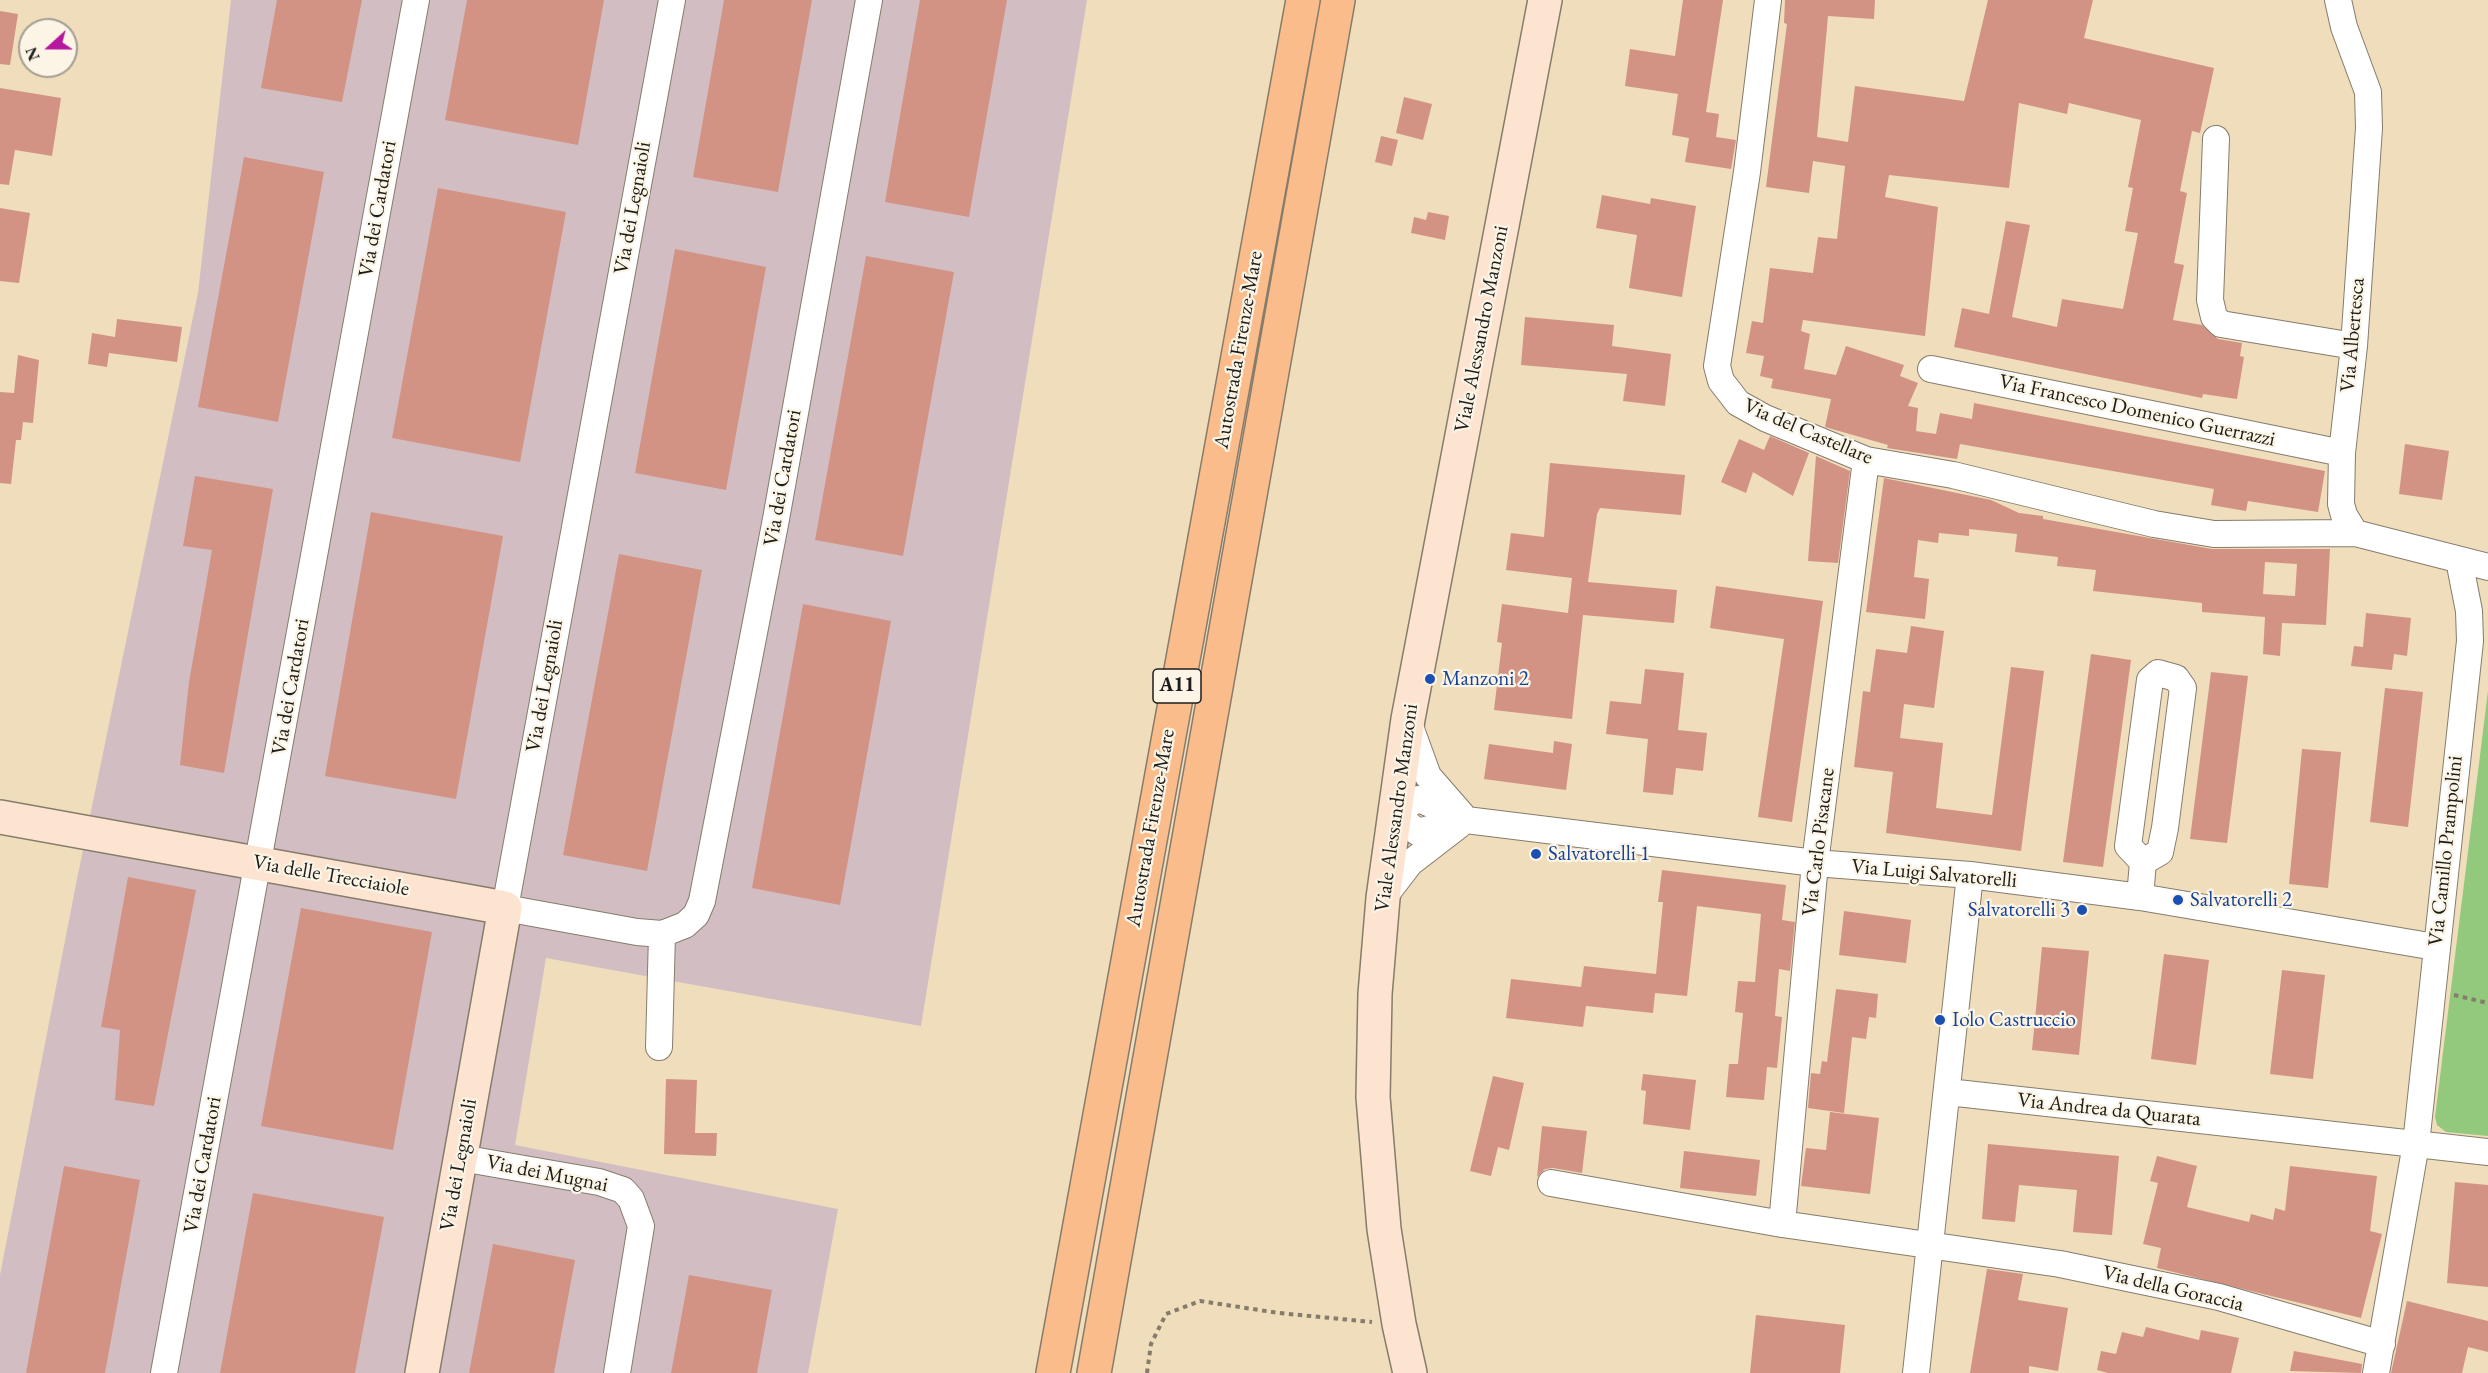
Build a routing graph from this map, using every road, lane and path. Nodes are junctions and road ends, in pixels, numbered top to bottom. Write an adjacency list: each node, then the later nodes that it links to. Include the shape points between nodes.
1 (416, 0): 24 (street, Via dei Cardatori)
2 (672, 0): 29 (street, Via dei Legnaioli)
3 (869, 0): 30 (street, Via dei Cardatori, via 776,519 702,902 685,925)
4 (1303, 0): 47 (highway, Autostrada Firenze-Mare / A11)
5 (1338, 0): 48 (highway, Autostrada Firenze-Mare / A11)
6 (1545, 0): 17 (street, Viale Alessandro Manzoni)
7 (1768, 0): 13 (street, Via del Castellare, via 1748,172 1717,366 1724,387 1738,403)
8 (2338, 0): 10 (street, Via Albertesca, via 2368,92)
9 (2216, 138): 10 (street, via 2210,300 2214,317 2221,324)
10 (2354, 346): 12 (street, Via Albertesca)
11 (1931, 369): 12 (street, Via Francesco Domenico Guerrazzi)
12 (2342, 453): 14 (street, Via Albertesca, via 2341,504)
13 (1866, 460): 14 (street, Via del Castellare, via 1953,475 2154,524 2214,534); 25 (street, Via Carlo Pisacane)
14 (2355, 533): 15 (street)
15 (2459, 560): 16 (street); 31 (street, Via Camillo Prampolini, via 2469,611 2470,641)
16 (2488, 567)
17 (1407, 719): 20 (street, Viale Alessandro Manzoni); 22 (street, via 1428,776)
18 (2138, 768): 19 (street); 19 (street, via 2150,681 2158,673 2176,678 2183,688); 23 (street, via 2128,846)
19 (2172, 774): 23 (street, via 2160,852)
20 (1394, 811): 22 (street, Via Luigi Salvatorelli, via 1419,799); 28 (street, Viale Alessandro Manzoni)
21 (0, 817): 24 (street, Via delle Trecciaiole)
22 (1466, 820): 25 (street, Via Luigi Salvatorelli); 28 (street, via 1410,862)
23 (2143, 862): 27 (street)
24 (258, 863): 29 (street, Via delle Trecciaiole); 44 (street, Via dei Cardatori)
25 (1815, 863): 26 (street, Via Luigi Salvatorelli); 40 (street, Via Carlo Pisacane)
26 (1970, 875): 27 (street, Via Luigi Salvatorelli); 35 (street)
27 (2140, 897): 31 (street, Via Luigi Salvatorelli)
28 (1383, 898): 42 (street, Viale Alessandro Manzoni, via 1375,994 1373,1097 1384,1229)
29 (505, 908): 30 (street, Via delle Trecciaiole); 38 (street, Via dei Legnaioli)
30 (662, 934): 34 (street)
31 (2435, 947): 32 (street, Via Camillo Prampolini)
32 (2430, 993): 33 (path, via 2460,995); 36 (street, Via Camillo Prampolini)
33 (2488, 1003)
34 (659, 1047)
35 (1948, 1092): 36 (street, Via Andrea da Quarata); 41 (street)
36 (2416, 1144): 37 (street, Via Andrea da Quarata); 43 (street, Via Camillo Prampolini)
37 (2488, 1152)
38 (461, 1158): 45 (street, Via dei Legnaioli); 46 (street, Via dei Mugnai, via 599,1182 623,1190 632,1199 641,1234)
39 (1551, 1183): 40 (street, Via della Goraccia)
40 (1782, 1224): 41 (street, Via della Goraccia)
41 (1931, 1246): 43 (street, Via della Goraccia, via 2060,1264 2219,1297); 51 (street)
42 (1399, 1324): 49 (path, via 1200,1301 1166,1314 1151,1344); 50 (street, Viale Alessandro Manzoni)
43 (2382, 1344): 52 (street)
44 (164, 1373)
45 (422, 1373)
46 (617, 1373)
47 (1053, 1373)
48 (1094, 1373)
49 (1147, 1373)
50 (1410, 1373)
51 (1916, 1373)
52 (2376, 1373)

